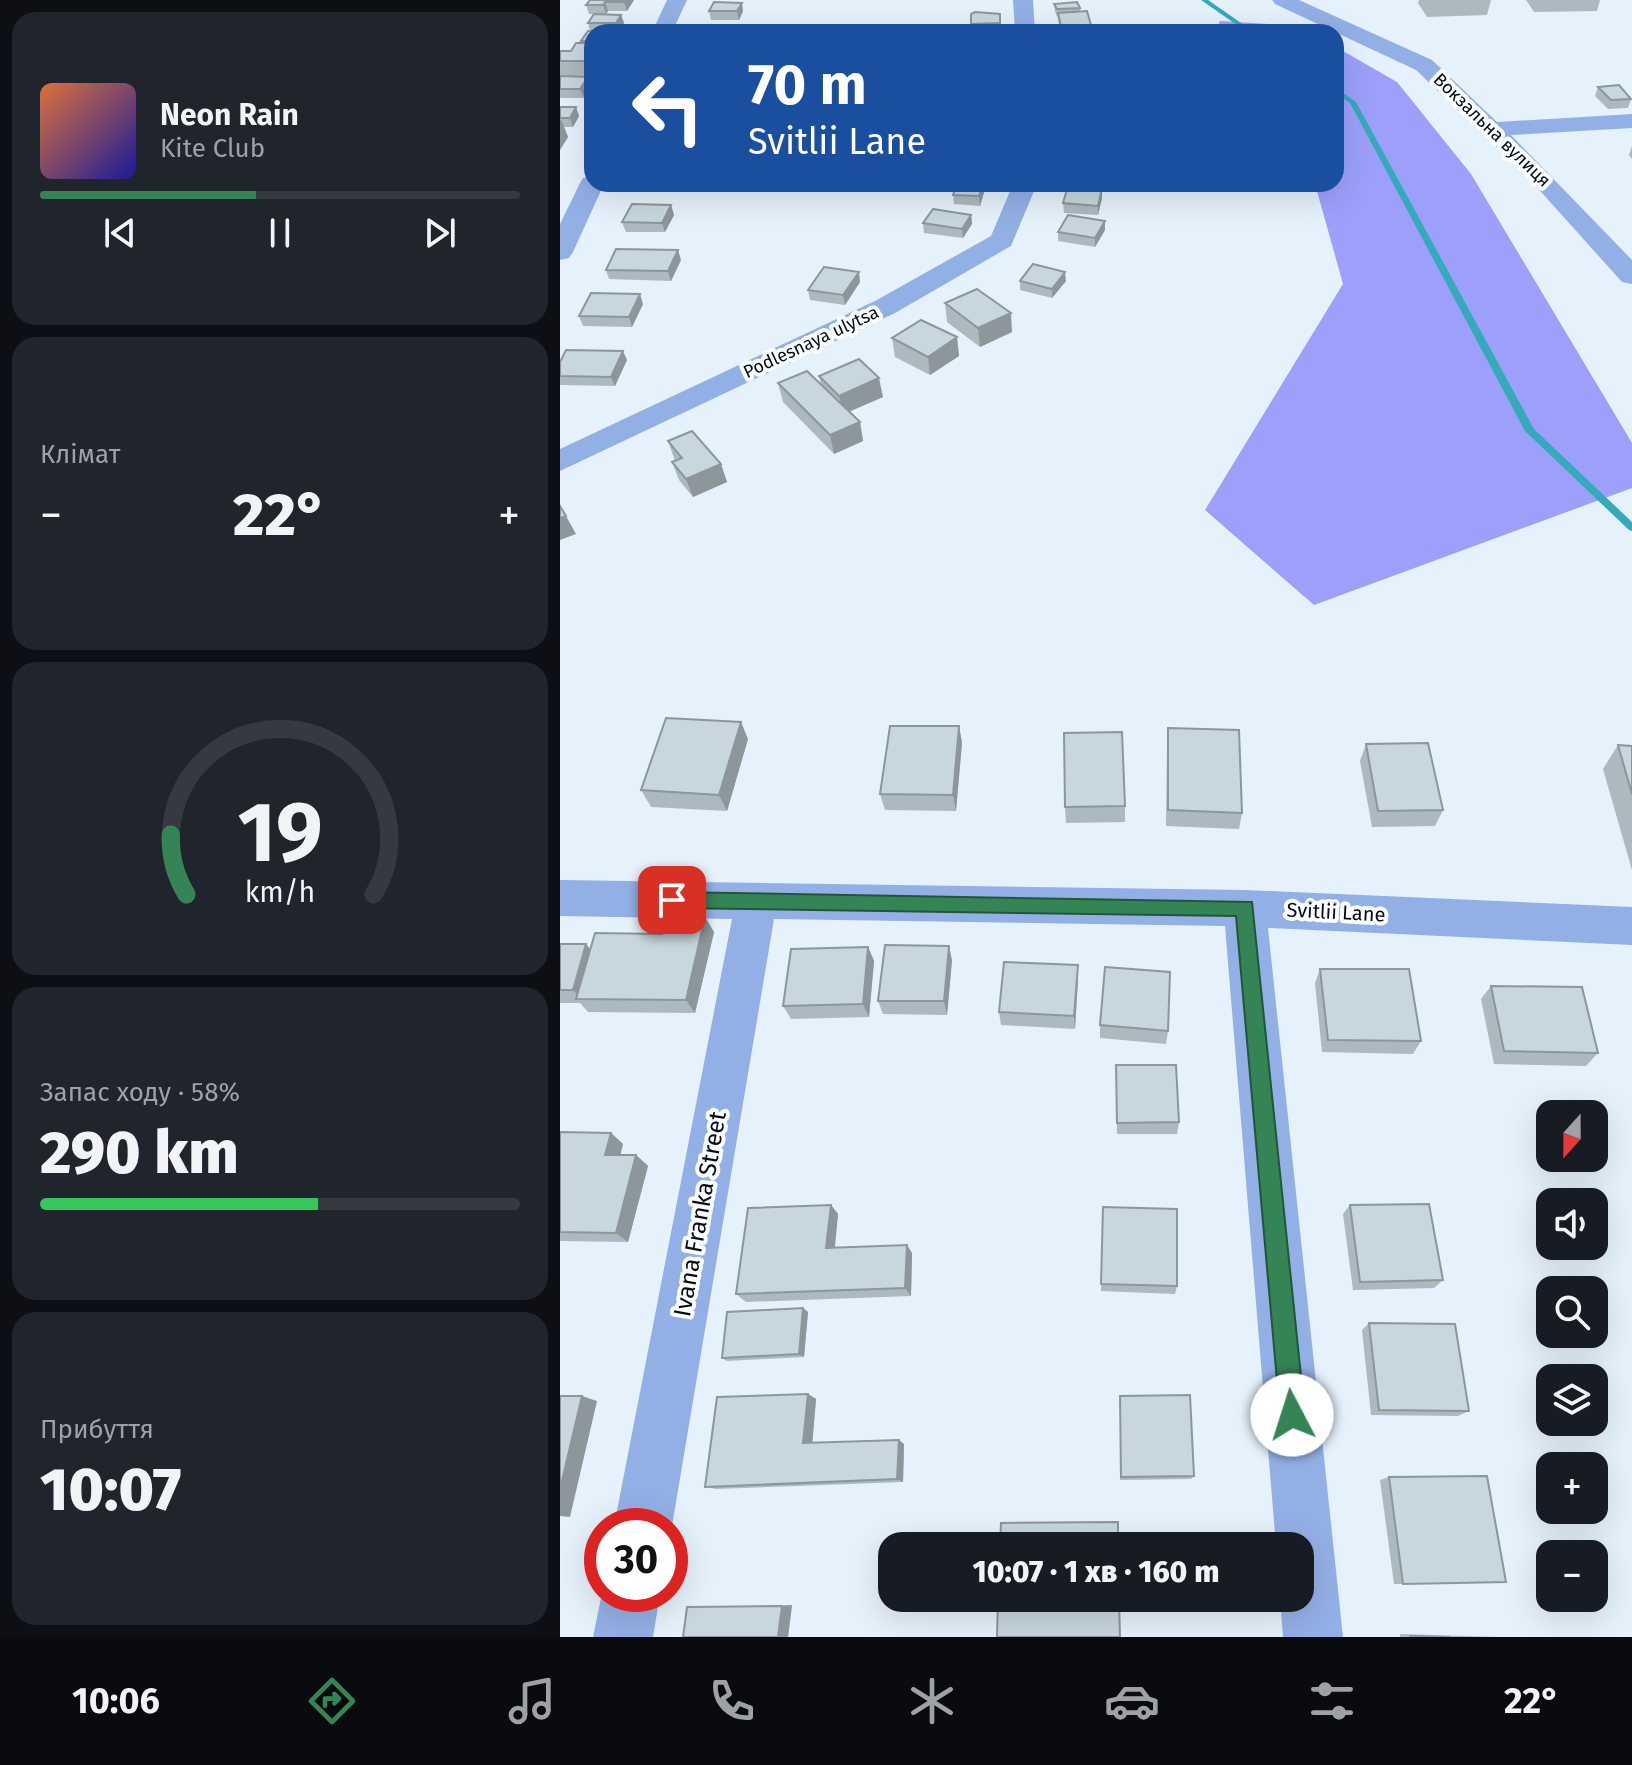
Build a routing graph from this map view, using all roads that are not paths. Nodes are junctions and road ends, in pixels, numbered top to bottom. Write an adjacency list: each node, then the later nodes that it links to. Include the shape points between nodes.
1 (677, 0): 4 (street)
2 (1023, 0): 5 (street)
3 (1282, 0): 6 (street, Вокзальна вулиця)
4 (666, 24)
5 (1024, 24)
6 (1334, 24)
7 (1344, 28): 9 (street, Вокзальна вулиця, via 1424,65)
8 (1632, 121): 9 (street)
9 (1491, 129): 13 (street, Вокзальна вулиця)
10 (588, 192): 12 (street)
11 (1022, 192): 14 (street, Podlesnaya ulytsa, via 1002,240 885,307)
12 (560, 252)
13 (1632, 276)
14 (560, 461)
15 (560, 898): 16 (street, Svitlii Lane)
16 (756, 902): 17 (street, Svitlii Lane); 19 (street, Ivana Franka Street)
17 (1245, 908): 18 (street, Svitlii Lane); 22 (street)
18 (1632, 926)
19 (646, 1508)
20 (628, 1612): 21 (street)
21 (623, 1637)
22 (1313, 1637)

